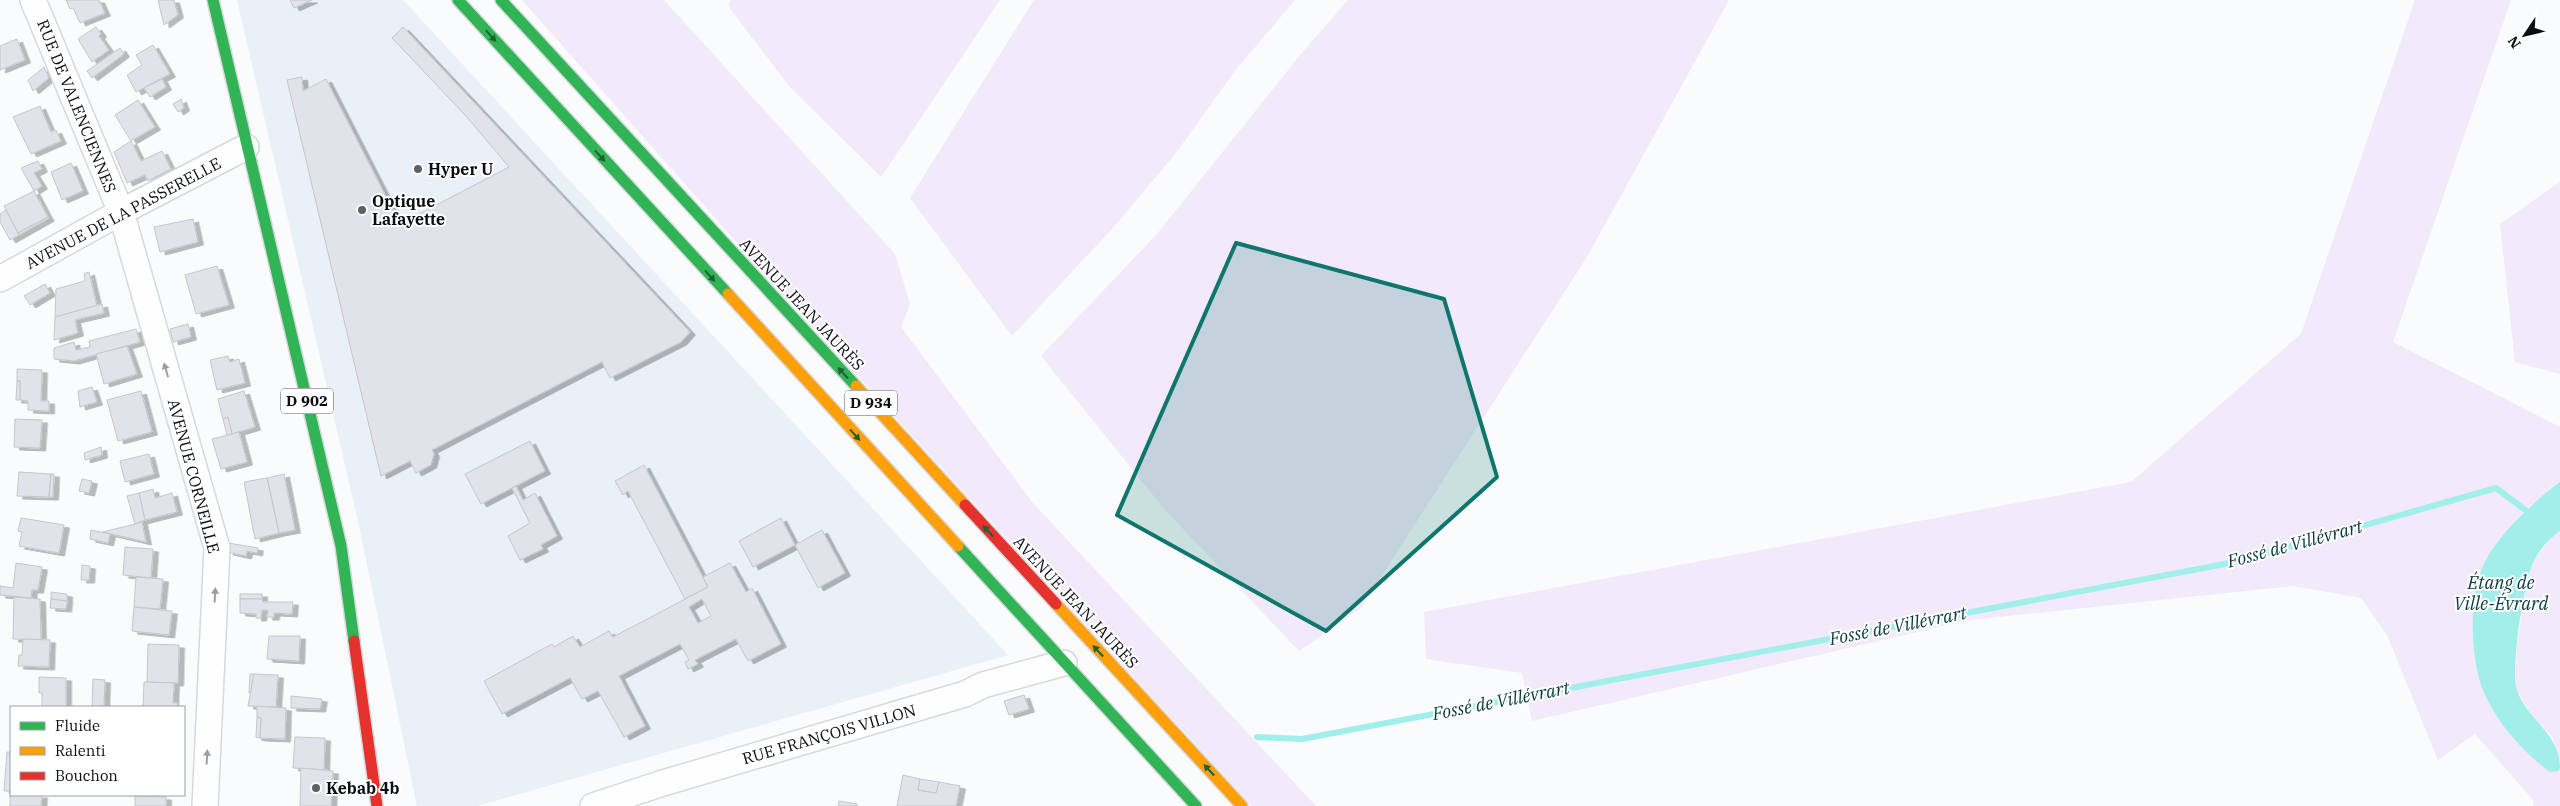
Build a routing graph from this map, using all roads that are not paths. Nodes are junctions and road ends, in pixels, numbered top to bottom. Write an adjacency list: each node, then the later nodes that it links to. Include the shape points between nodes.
1 (33, 0): 6 (street, RUE DE VALENCIENNES)
2 (213, 0): 5 (main road, D 902)
3 (458, 0): 8 (main road, D 934, one-way to 8)
4 (501, 0): 13 (main road, AVENUE JEAN JAURÈS / D 934, one-way to 4)
5 (246, 147): 6 (street, AVENUE DE LA PASSERELLE); 10 (main road, D 902, via 341,546)
6 (121, 212): 7 (street, AVENUE DE LA PASSERELLE); 9 (street, AVENUE CORNEILLE, one-way to 6, via 217,548)
7 (0, 279)
8 (1064, 663): 11 (street, RUE FRANÇOIS VILLON); 12 (main road, D 934)
9 (205, 806)
10 (377, 806)
11 (593, 806)
12 (1196, 806)
13 (1242, 806)

